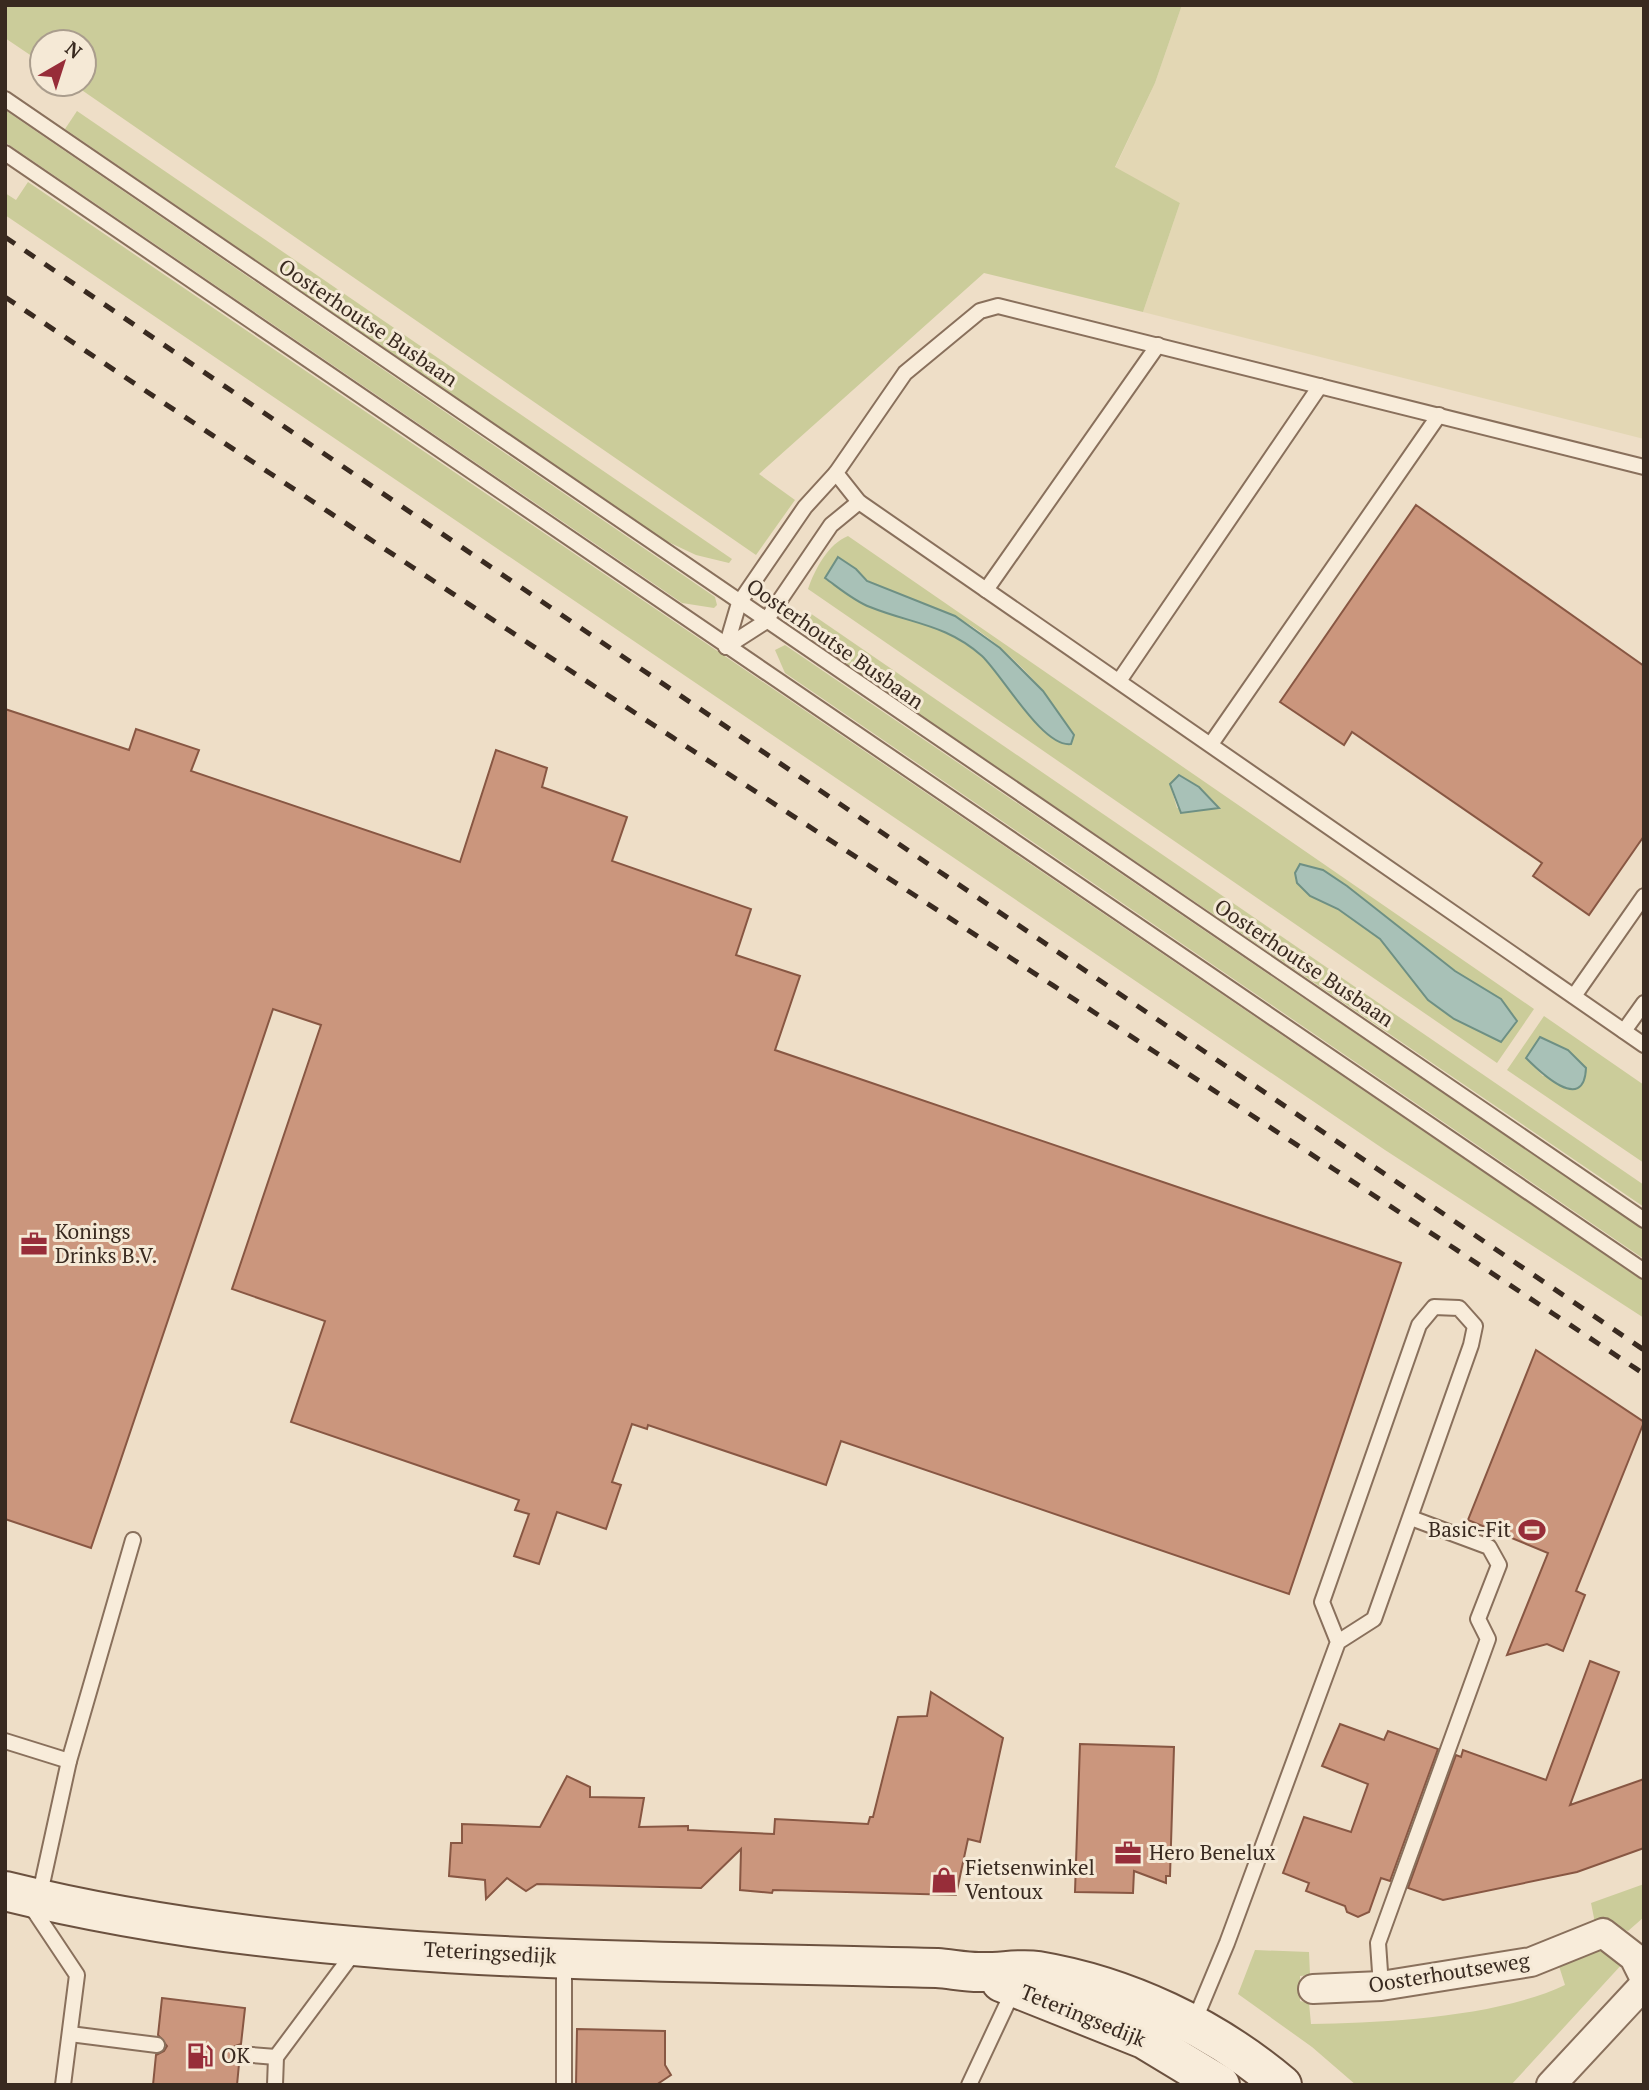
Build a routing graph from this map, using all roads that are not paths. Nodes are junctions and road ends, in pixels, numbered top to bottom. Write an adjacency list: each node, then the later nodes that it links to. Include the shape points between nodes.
1 (5, 100): 10 (lane, Oosterhoutse Busbaan)
2 (5, 153): 12 (lane)
3 (1158, 345): 4 (lane); 7 (lane, via 998,306 979,311 905,373); 9 (lane)
4 (1320, 386): 5 (lane); 13 (lane)
5 (1439, 415): 6 (lane); 14 (lane)
6 (1644, 467)
7 (836, 473): 8 (lane); 10 (lane, via 805,507)
8 (859, 502): 9 (lane); 11 (lane, via 831,525)
9 (986, 590): 13 (lane)
10 (739, 603): 11 (lane, Oosterhoutse Busbaan); 12 (lane)
11 (765, 622): 12 (lane); 20 (lane, Oosterhoutse Busbaan)
12 (726, 647): 21 (lane)
13 (1119, 681): 14 (lane)
14 (1210, 744): 16 (lane)
15 (1644, 896): 16 (lane)
16 (1574, 996): 18 (lane)
17 (1644, 1003): 18 (lane)
18 (1624, 1031): 19 (lane)
19 (1644, 1045)
20 (1644, 1220)
21 (1644, 1271)
22 (1411, 1518): 24 (lane, via 1374,1619); 24 (lane, via 1471,1345 1475,1326 1459,1308 1434,1307 1419,1325 1322,1602); 33 (lane, via 1489,1548 1499,1565 1478,1619 1488,1639 1378,1943)
23 (133, 1540): 26 (lane)
24 (1338, 1642): 35 (lane)
25 (5, 1741): 26 (lane)
26 (69, 1761): 27 (lane)
27 (23, 1895): 28 (main road, Teteringsedijk, via 220,1932); 36 (lane, via 77,1975)
28 (359, 1947): 29 (main road, Teteringsedijk); 39 (lane)
29 (564, 1957): 31 (main road, Teteringsedijk, via 923,1967); 42 (lane)
30 (1644, 1978): 33 (street, Oosterhoutseweg, via 1634,1957 1603,1933 1531,1962)
31 (1017, 1980): 35 (main road, Teteringsedijk, via 1035,1970 1086,1981); 43 (lane); 44 (main road, Teteringsedijk, via 1144,2039)
32 (1644, 1985): 46 (street)
33 (1381, 1986): 34 (street, Oosterhoutseweg)
34 (1313, 1989)
35 (1193, 2025): 45 (main road, Teteringsedijk)
36 (71, 2034): 37 (lane); 40 (lane)
37 (157, 2045)
38 (240, 2054): 39 (lane)
39 (276, 2057): 41 (lane)
40 (63, 2085)
41 (275, 2085)
42 (564, 2085)
43 (969, 2085)
44 (1220, 2085)
45 (1282, 2085)
46 (1551, 2085)

